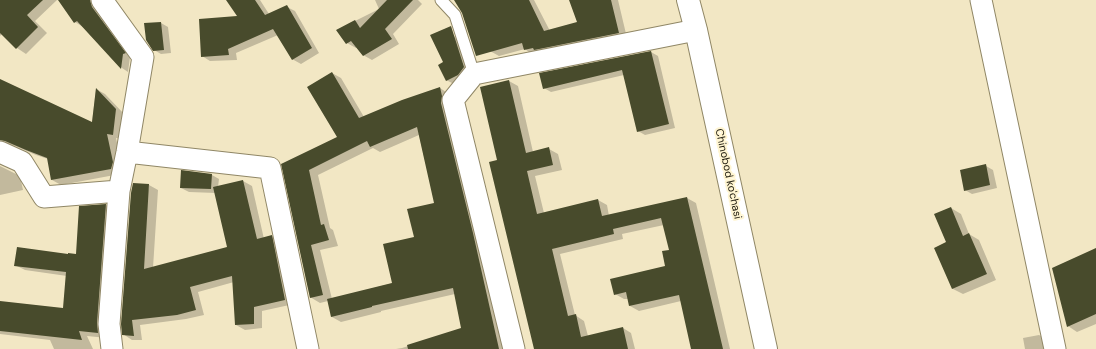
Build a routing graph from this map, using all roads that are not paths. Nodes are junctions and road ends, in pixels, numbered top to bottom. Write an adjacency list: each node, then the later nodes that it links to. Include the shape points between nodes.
1 (102, 0): 8 (street, via 143,57)
2 (441, 0): 6 (lane, via 455,15)
3 (688, 0): 5 (street, Chinobod ko'chasi)
4 (981, 0): 14 (street)
5 (696, 30): 6 (street); 13 (street, Chinobod ko'chasi)
6 (474, 74): 12 (street, via 453,100)
7 (0, 152): 9 (street, via 22,162 44,197)
8 (127, 152): 9 (street); 11 (street, via 270,168)
9 (120, 191): 10 (street, via 109,324)
10 (112, 349)
11 (308, 349)
12 (514, 349)
13 (766, 349)
14 (1055, 349)

